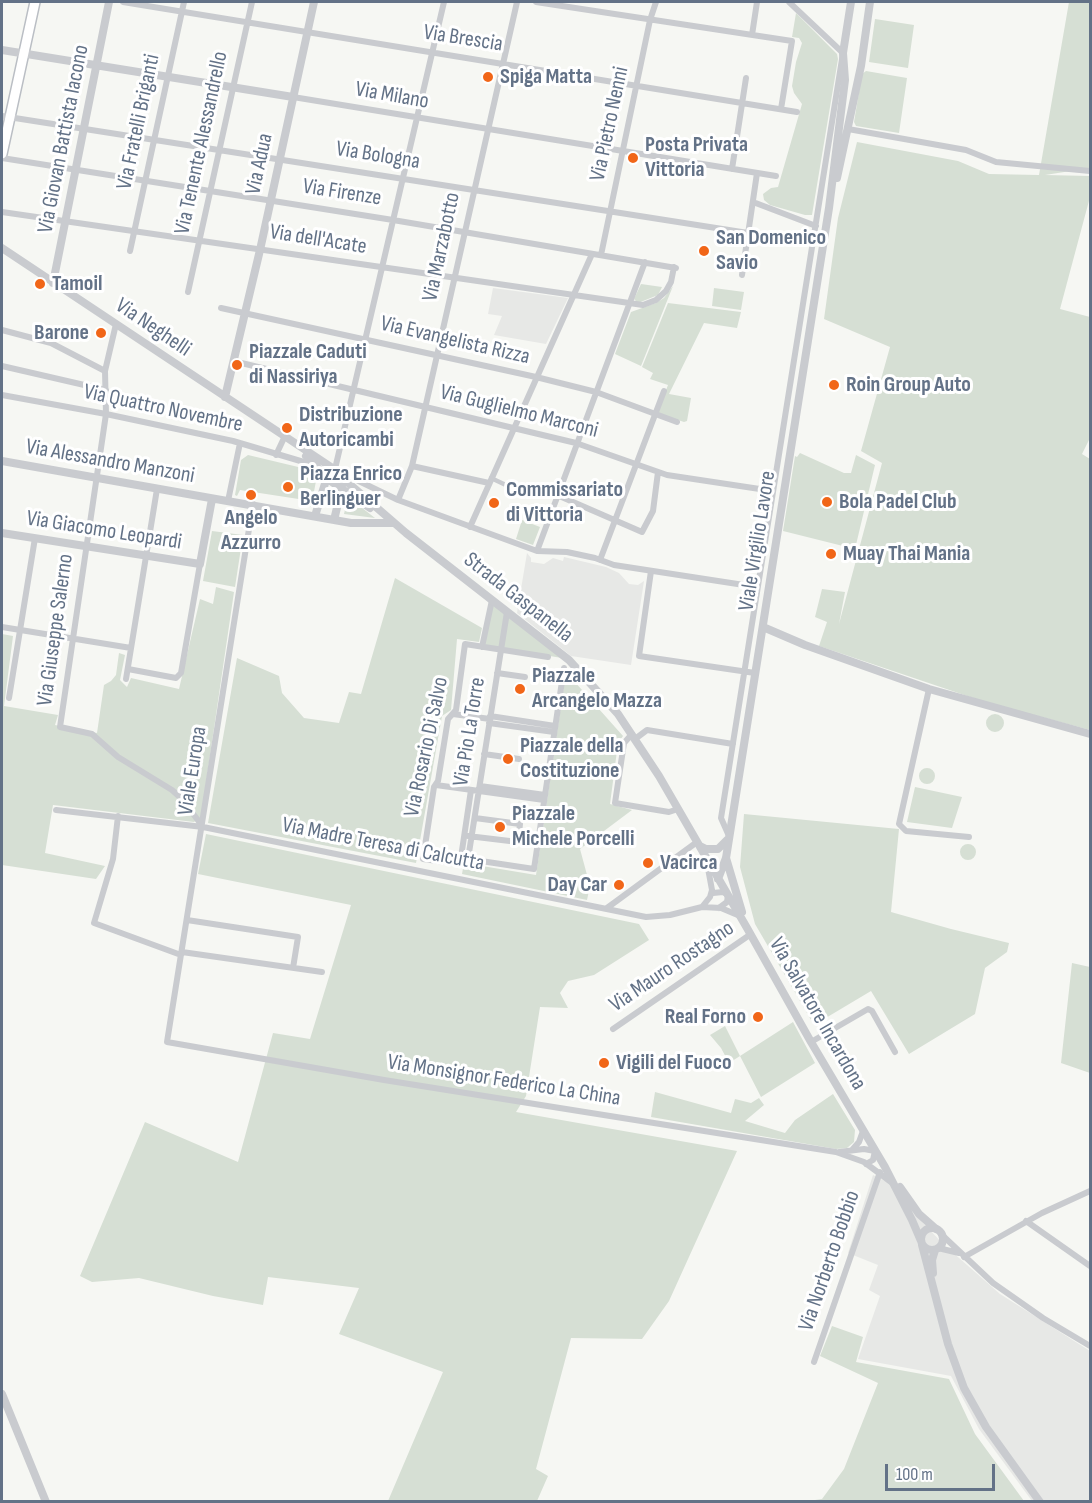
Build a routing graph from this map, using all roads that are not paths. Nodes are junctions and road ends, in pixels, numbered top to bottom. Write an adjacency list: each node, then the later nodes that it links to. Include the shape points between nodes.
1 (35, 2): 23 (main road)
2 (109, 2): 25 (street, Via Giovan Battista Iacono)
3 (123, 2): 15 (street, Via Brescia)
4 (184, 2): 15 (street, Via Fratelli Briganti)
5 (252, 2): 17 (street, Via Tenente Alessandrello)
6 (314, 2): 18 (street, Via Adua)
7 (444, 2): 21 (street)
8 (517, 2): 24 (street, Via Marzabotto)
9 (536, 2): 16 (street)
10 (656, 2): 16 (street, Via Pietro Nenni)
11 (757, 2): 19 (street)
12 (789, 2): 22 (street)
13 (851, 2): 22 (street, Viale Virgilio Lavore)
14 (870, 2): 37 (street, Viale Virgilio Lavore)
15 (182, 11): 17 (street, Via Brescia); 26 (street, Via Fratelli Briganti)
16 (650, 20): 19 (street); 28 (street, Via Pietro Nenni)
17 (247, 22): 18 (street, Via Brescia); 29 (street, Via Tenente Alessandrello)
18 (307, 32): 21 (street, Via Brescia); 30 (street, Via Adua)
19 (752, 35): 32 (street, via 792,41)
20 (2, 50): 23 (street, Via Milano)
21 (432, 52): 24 (street, Via Brescia); 35 (street)
22 (843, 53): 55 (street, Viale Virgilio Lavore, via 845,80); 60 (street)
23 (24, 54): 25 (street, Via Milano); 34 (main road)
24 (503, 64): 28 (street, Via Brescia); 38 (street, Via Marzabotto)
25 (97, 65): 26 (street, Via Milano); 36 (street, Via Giovan Battista Iacono)
26 (168, 77): 29 (street, Via Milano); 39 (street, Via Fratelli Briganti)
27 (746, 78): 31 (street)
28 (636, 86): 31 (street, Via Brescia); 41 (street, Via Pietro Nenni)
29 (233, 88): 30 (street, Via Milano); 40 (street, Via Tenente Alessandrello)
30 (293, 97): 35 (street, Via Milano); 43 (street, Via Adua)
31 (741, 103): 32 (street, Via Brescia); 45 (street)
32 (780, 109): 33 (street, Via Brescia)
33 (797, 112)
34 (5, 116): 36 (street, Via Bologna); 42 (main road)
35 (417, 118): 38 (street, Via Milano); 49 (street)
36 (84, 129): 39 (street, Via Bologna); 44 (street, Via Giovan Battista Iacono)
37 (848, 129): 46 (street, via 966,150 1001,163); 55 (street, Viale Virgilio Lavore)
38 (487, 130): 41 (street, Via Milano); 51 (street, Via Marzabotto)
39 (154, 140): 40 (street, Via Bologna); 50 (street, Via Fratelli Briganti)
40 (219, 150): 43 (street, Via Bologna); 52 (street, Via Tenente Alessandrello)
41 (623, 152): 45 (street, Via Milano); 56 (street, Via Pietro Nenni)
42 (2, 156): 44 (street, Via Firenze)
43 (279, 159): 49 (street, Via Bologna); 53 (street, Via Adua)
44 (76, 169): 50 (street, Via Firenze); 59 (street, Via Giovan Battista Iacono)
45 (732, 169): 47 (street, Via Milano)
46 (1090, 171)
47 (757, 173): 48 (street, Via Milano); 54 (street)
48 (776, 176)
49 (402, 178): 51 (street, Via Bologna); 58 (street)
50 (145, 179): 52 (street, Via Firenze); 61 (street, Via Fratelli Briganti)
51 (473, 189): 56 (street, Via Bologna); 62 (street, Via Marzabotto)
52 (210, 190): 53 (street, Via Firenze); 64 (street, Via Tenente Alessandrello)
53 (270, 200): 58 (street, Via Firenze); 66 (street, Via Adua)
54 (753, 202): 60 (street); 63 (street)
55 (829, 208): 113 (street, Viale Virgilio Lavore)
56 (609, 211): 63 (street, Via Bologna); 69 (street, Via Pietro Nenni)
57 (2, 212): 59 (street, Via dell'Acate)
58 (393, 219): 62 (street, Via Firenze); 72 (street)
59 (65, 220): 61 (street, Via dell'Acate); 75 (street, Via Giovan Battista Iacono)
60 (816, 226): 112 (street)
61 (134, 231): 64 (street, Via dell'Acate); 67 (street, Via Fratelli Briganti)
62 (464, 231): 68 (street, Via Firenze); 74 (street, Via Marzabotto)
63 (748, 233): 73 (street)
64 (199, 241): 66 (street, Via dell'Acate); 76 (street, Via Tenente Alessandrello)
65 (2, 248): 75 (street, Via Neghelli)
66 (260, 250): 72 (street, Via dell'Acate); 80 (street, Via Adua)
67 (130, 251)
68 (592, 254): 69 (street, Via Firenze); 77 (street)
69 (600, 255): 70 (street, Via Firenze)
70 (645, 262): 71 (street, Via Firenze); 78 (street)
71 (675, 267): 78 (street, Via dell'Acate, via 666,291 656,300 643,305)
72 (382, 268): 74 (street, Via dell'Acate); 83 (street)
73 (742, 275)
74 (454, 278): 77 (street, Via dell'Acate); 84 (street, Via Marzabotto)
75 (53, 283): 81 (street, Via Neghelli)
76 (188, 292)
77 (574, 296): 78 (street, Via dell'Acate); 88 (street)
78 (629, 303): 92 (street)
79 (221, 308): 80 (street, Via Evangelista Rizza)
80 (244, 313): 83 (street, Via Evangelista Rizza); 85 (street, Via Adua)
81 (116, 324): 87 (street, Via Giuseppe Salerno); 94 (street, Via Neghelli)
82 (2, 330): 87 (street, via 51,343)
83 (365, 339): 84 (street, Via Evangelista Rizza); 89 (street)
84 (437, 354): 88 (street, Via Evangelista Rizza); 95 (street, Via Marzabotto)
85 (233, 361): 89 (street, Via Guglielmo Marconi); 94 (street, Via Adua)
86 (2, 366): 90 (street)
87 (105, 371): 90 (street, Via Giuseppe Salerno)
88 (536, 377): 92 (street, Via Evangelista Rizza); 99 (street)
89 (353, 389): 95 (street, Via Guglielmo Marconi); 109 (street)
90 (106, 390): 97 (street, Via Giuseppe Salerno)
91 (664, 391): 96 (street)
92 (596, 392): 96 (street, Via Evangelista Rizza); 102 (street)
93 (2, 396): 97 (street, Via Quattro Novembre)
94 (225, 397): 100 (street, Via Neghelli)
95 (425, 407): 99 (street, Via Guglielmo Marconi); 107 (street, Via Marzabotto)
96 (656, 413): 98 (street, Via Evangelista Rizza); 105 (street)
97 (106, 414): 101 (street, Via Quattro Novembre); 110 (street, Via Giuseppe Salerno)
98 (677, 422)
99 (514, 428): 102 (street, Via Guglielmo Marconi); 111 (street)
100 (284, 438): 103 (street); 106 (street); 109 (street)
101 (240, 443): 103 (street, Via Quattro Novembre); 122 (street)
102 (576, 443): 105 (street, Via Guglielmo Marconi); 119 (street)
103 (276, 455): 106 (street, Via Quattro Novembre)
104 (2, 461): 110 (street, Via Alessandro Manzoni)
105 (636, 464): 108 (street, Via Guglielmo Marconi); 126 (street)
106 (316, 466): 109 (street)
107 (412, 466): 111 (street); 121 (street, Via Marzabotto)
108 (658, 472): 116 (street, Via Guglielmo Marconi); 126 (street, via 653,511 642,532)
109 (334, 475): 114 (street, Strada Gaspanella); 117 (street); 124 (street, Strada Gaspanella); 125 (street)
110 (98, 477): 115 (street, Via Alessandro Manzoni); 133 (street, Via Giuseppe Salerno)
111 (490, 480): 118 (street); 129 (street)
112 (775, 480): 113 (street); 116 (street)
113 (785, 482): 143 (street, Viale Virgilio Lavore)
114 (342, 487): 127 (street); 128 (street, Strada Gaspanella)
115 (157, 489): 120 (street, Via Alessandro Manzoni); 135 (street)
116 (773, 492): 139 (street)
117 (384, 494): 121 (street); 124 (street)
118 (527, 495)
119 (557, 495): 126 (street); 134 (street)
120 (212, 499): 122 (street, Via Alessandro Manzoni); 137 (street)
121 (398, 500): 129 (street)
122 (228, 501): 123 (street, Via Alessandro Manzoni)
123 (253, 504): 125 (street, Via Alessandro Manzoni); 175 (street, Viale Europa)
124 (375, 506): 130 (street, Strada Gaspanella)
125 (315, 516): 127 (street, Via Alessandro Manzoni)
126 (615, 519): 136 (street)
127 (334, 520): 128 (street, Via Alessandro Manzoni)
128 (392, 523): 130 (street, Strada Gaspanella)
129 (470, 527): 134 (street)
130 (406, 532): 140 (street, Strada Gaspanella)
131 (2, 533): 132 (street, Via Giacomo Leopardi)
132 (35, 538): 133 (street, Via Giacomo Leopardi); 144 (street)
133 (86, 546): 135 (street, Via Giacomo Leopardi); 145 (street, Via Giuseppe Salerno)
134 (537, 551): 136 (street, via 567,552)
135 (146, 556): 137 (street, Via Giacomo Leopardi); 147 (street)
136 (600, 560): 138 (street)
137 (200, 564): 151 (street, via 181,673 176,678)
138 (651, 571): 139 (street); 152 (street, via 639,656)
139 (757, 587): 152 (street)
140 (492, 600): 141 (street, Strada Gaspanella); 146 (street)
141 (507, 612): 148 (street, Via Pio La Torre); 163 (street, Strada Gaspanella, via 569,660)
142 (2, 627): 144 (street)
143 (763, 627): 154 (street, Viale Virgilio Lavore); 157 (street)
144 (20, 630): 145 (street); 158 (street)
145 (73, 639): 147 (street); 175 (street, Via Giuseppe Salerno, via 60,727 92,734 118,757 172,790)
146 (482, 647): 148 (street); 159 (street, Via Rosario Di Salvo, via 465,644)
147 (131, 648): 151 (street)
148 (501, 650): 149 (street); 153 (street, Via Pio La Torre)
149 (548, 657)
150 (564, 668): 161 (street)
151 (128, 669): 156 (street)
152 (744, 671): 154 (street); 164 (street)
153 (497, 673): 155 (street); 160 (street, Via Pio La Torre)
154 (755, 673): 177 (street, Viale Virgilio Lavore)
155 (525, 677)
156 (126, 679)
157 (929, 689): 162 (street); 178 (street, via 899,824 906,831)
158 (9, 698)
159 (453, 714): 160 (street); 167 (street, Via Rosario Di Salvo, via 448,719)
160 (490, 719): 161 (street); 165 (street, Via Pio La Torre)
161 (555, 729): 170 (street)
162 (1090, 734)
163 (633, 736): 164 (street, via 647,730); 171 (street, Strada Gaspanella); 171 (street, via 624,743 615,803 669,812)
164 (733, 744): 177 (street, via 721,818)
165 (484, 754): 166 (street); 168 (street, Via Pio La Torre)
166 (519, 759)
167 (436, 785): 169 (street); 181 (street, Via Rosario Di Salvo, via 423,859 460,864)
168 (479, 789): 169 (street); 170 (street); 174 (street, Via Pio La Torre)
169 (471, 790): 176 (street)
170 (544, 798): 181 (street, via 534,869)
171 (678, 809): 179 (street, Strada Gaspanella)
172 (56, 810): 173 (street, Via Madre Teresa di Calcutta)
173 (118, 816): 175 (street, Via Madre Teresa di Calcutta); 192 (street, via 113,859 94,923)
174 (475, 818): 176 (street, Via Pio La Torre); 176 (street, via 520,824 518,842)
175 (203, 827): 187 (street, Via Madre Teresa di Calcutta); 190 (street, Viale Europa)
176 (468, 836): 181 (street)
177 (729, 836): 179 (street, via 718,849 706,849); 182 (street, Viale Virgilio Lavore)
178 (969, 837)
179 (697, 842): 180 (street, Strada Gaspanella); 187 (street)
180 (704, 855): 183 (street, Strada Gaspanella); 184 (street)
181 (465, 858)
182 (726, 858): 183 (street, Viale Virgilio Lavore); 191 (street)
183 (718, 879): 184 (street); 185 (street, Via Salvatore Incardona)
184 (711, 895): 185 (street); 186 (street)
185 (728, 895): 188 (street); 189 (street, Via Salvatore Incardona)
186 (702, 907): 187 (street, Via Madre Teresa di Calcutta, via 646,916); 188 (street, Via Madre Teresa di Calcutta)
187 (607, 908)
188 (718, 908): 189 (street, Via Madre Teresa di Calcutta)
189 (740, 916): 191 (street, Via Salvatore Incardona)
190 (187, 920): 192 (street, Viale Europa); 193 (street, via 298,938)
191 (749, 931): 195 (street, Via Mauro Rostagno); 197 (street, Via Salvatore Incardona)
192 (181, 954): 193 (street); 196 (street, Viale Europa)
193 (293, 968): 194 (street)
194 (322, 972)
195 (613, 1029)
196 (167, 1042): 202 (street, Via Monsignor Federico La China)
197 (811, 1042): 198 (street, via 868,1009); 199 (street, Via Salvatore Incardona)
198 (895, 1052)
199 (863, 1131): 200 (street); 201 (street, Via Salvatore Incardona)
200 (852, 1150): 201 (street); 202 (street)
201 (875, 1151): 203 (street, via 873,1160); 204 (street, Via Salvatore Incardona)
202 (836, 1152): 203 (street)
203 (866, 1164): 204 (street)
204 (883, 1170): 207 (street); 208 (street); 214 (street, Via Norberto Bobbio)
205 (1090, 1191): 206 (street)
206 (1026, 1221): 210 (street); 211 (street)
207 (938, 1232): 208 (street, via 925,1231); 209 (street, via 942,1242); 210 (street)
208 (921, 1243): 209 (street, via 927,1250); 212 (street)
209 (937, 1249): 210 (street, via 953,1250); 212 (street, via 932,1267)
210 (963, 1256): 213 (street, via 993,1283)
211 (1090, 1266)
212 (934, 1287): 217 (street, via 964,1388 986,1427)
213 (1090, 1346)
214 (814, 1362)
215 (2, 1394): 216 (street)
216 (46, 1502)
217 (1040, 1502)

